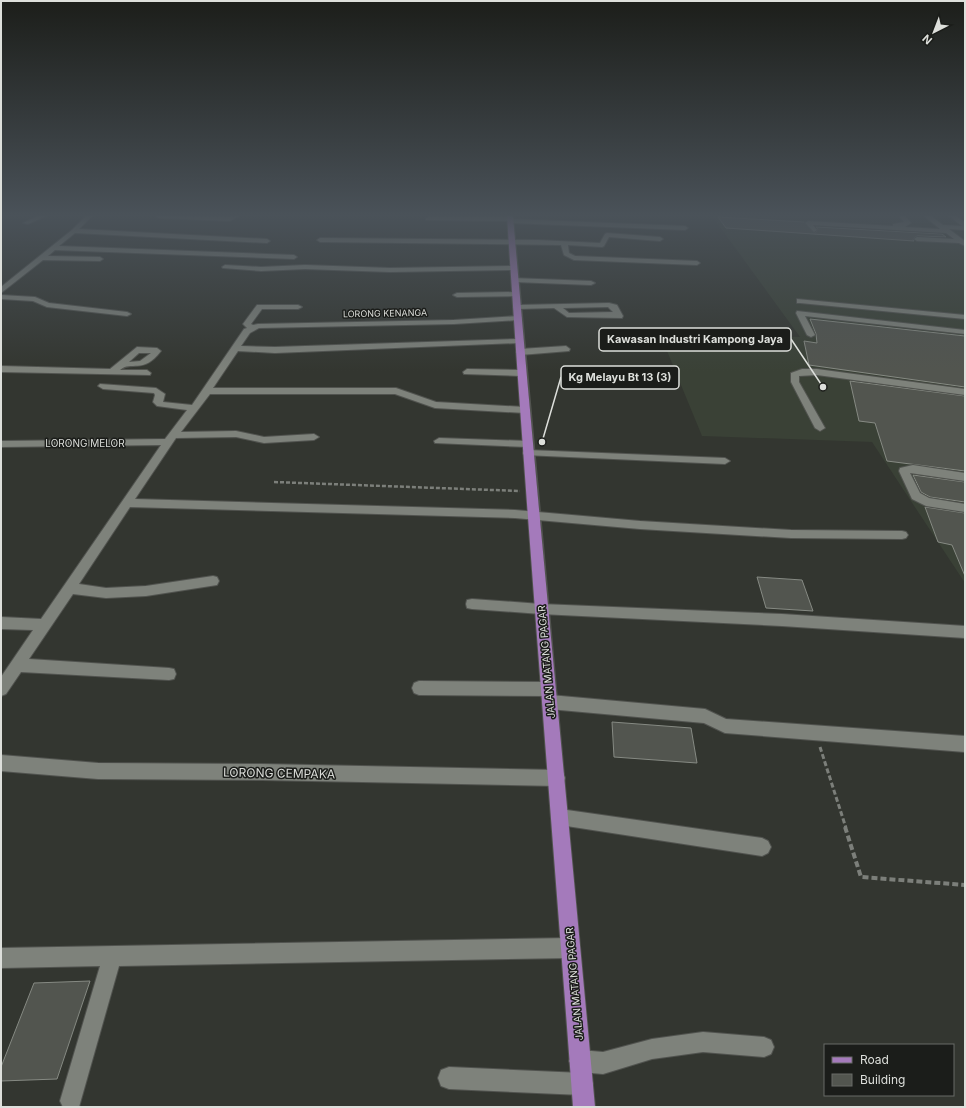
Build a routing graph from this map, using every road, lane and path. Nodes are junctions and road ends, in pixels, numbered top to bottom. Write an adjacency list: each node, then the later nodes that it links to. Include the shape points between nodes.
1 (31, 268): 8 (street)
2 (238, 268): 3 (street)
3 (289, 268)
4 (325, 268): 6 (street)
5 (514, 268): 6 (main road, JALAN MATANG PAGAR)
6 (514, 274): 7 (street); 12 (main road, JALAN MATANG PAGAR)
7 (591, 283)
8 (1, 291)
9 (457, 295): 12 (street)
10 (1, 297): 14 (street, via 35,299 47,305)
11 (800, 301): 16 (street)
12 (517, 306): 15 (street, via 556,306 567,315); 17 (street, LORONG KENANGA, via 454,322); 20 (main road, JALAN MATANG PAGAR)
13 (298, 307): 17 (street, via 260,307 247,324)
14 (127, 314)
15 (618, 315)
16 (965, 317)
17 (252, 328): 21 (street, via 247,331)
18 (965, 332): 19 (street, via 800,313)
19 (811, 335)
20 (519, 346): 21 (street, via 275,350); 22 (street); 28 (main road, JALAN MATANG PAGAR)
21 (236, 348): 30 (street)
22 (566, 349)
23 (123, 364): 25 (street)
24 (1, 369): 25 (street)
25 (112, 372): 27 (street)
26 (467, 372): 28 (street)
27 (148, 373)
28 (521, 373): 33 (main road, JALAN MATANG PAGAR)
29 (103, 386): 32 (street, via 156,391 160,394 160,404)
30 (207, 391): 32 (street); 33 (street, via 396,391 435,405)
31 (965, 392): 34 (street, via 817,372 794,375 795,382)
32 (194, 408): 36 (street)
33 (525, 410): 39 (main road, JALAN MATANG PAGAR)
34 (820, 428)
35 (314, 437): 36 (street, LORONG MELOR, via 264,440 236,434)
36 (171, 438): 38 (street, LORONG MELOR); 44 (street)
37 (440, 441): 39 (street)
38 (1, 444)
39 (528, 449): 40 (street); 43 (main road, JALAN MATANG PAGAR)
40 (725, 461)
41 (965, 477): 45 (street, via 913,469 904,471 916,496 926,502)
42 (274, 482): 43 (path)
43 (531, 492): 46 (main road, JALAN MATANG PAGAR)
44 (128, 503): 46 (street, via 515,514); 49 (street)
45 (965, 508)
46 (533, 517): 47 (street, via 791,534); 51 (main road, JALAN MATANG PAGAR)
47 (902, 536)
48 (213, 581): 49 (street, via 146,591 106,593)
49 (70, 588): 53 (street)
50 (472, 604): 51 (street)
51 (541, 609): 54 (street); 59 (main road, JALAN MATANG PAGAR)
52 (1, 623): 53 (street)
53 (44, 625): 55 (street)
54 (965, 632)
55 (16, 665): 56 (street); 58 (street)
56 (169, 674)
57 (419, 688): 59 (street)
58 (1, 689)
59 (549, 696): 60 (street, via 704,716 725,726); 63 (main road, JALAN MATANG PAGAR)
60 (816, 733): 61 (street); 66 (path, via 861,877)
61 (965, 744)
62 (1, 763): 63 (street, LORONG CEMPAKA, via 98,771)
63 (557, 778): 64 (main road, JALAN MATANG PAGAR)
64 (560, 817): 65 (street); 67 (main road, JALAN MATANG PAGAR)
65 (762, 847)
66 (965, 885)
67 (570, 948): 68 (street); 71 (main road, JALAN MATANG PAGAR)
68 (112, 956): 69 (street); 74 (street)
69 (1, 958)
70 (764, 1047): 71 (street, via 703,1042 652,1049 603,1063)
71 (580, 1061): 73 (main road, JALAN MATANG PAGAR)
72 (449, 1078): 73 (street)
73 (582, 1084): 75 (main road, JALAN MATANG PAGAR)
74 (71, 1101)
75 (584, 1107)

